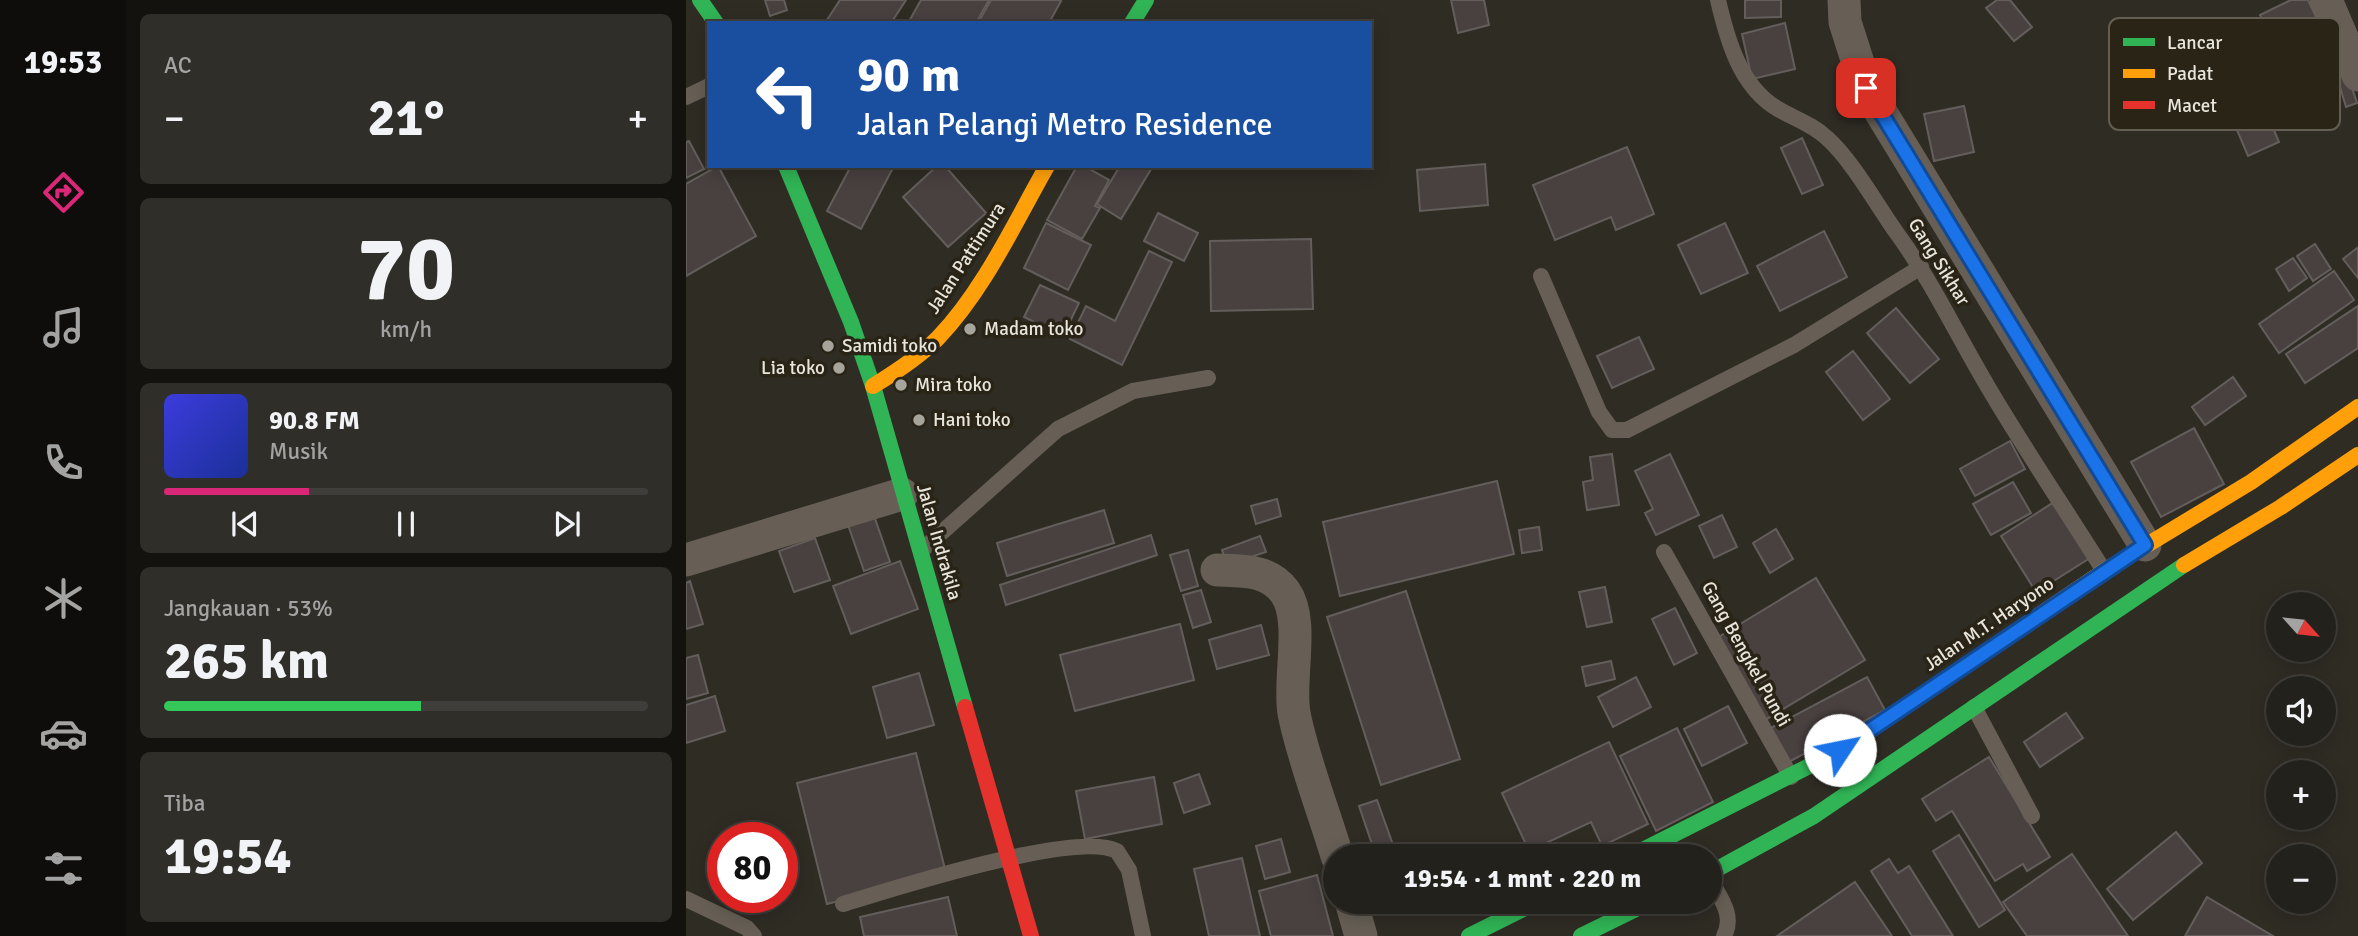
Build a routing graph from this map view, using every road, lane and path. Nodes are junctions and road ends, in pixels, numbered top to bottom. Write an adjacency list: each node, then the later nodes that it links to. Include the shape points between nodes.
1 (700, 0): 7 (main road)
2 (1146, 0): 8 (main road)
3 (1718, 0): 15 (lane, Gang Sikhar, via 1739,65 1761,95 1829,140)
4 (1844, 0): 22 (street, via 1845,22 1866,88)
5 (2326, 0): 6 (street)
6 (2334, 18)
7 (715, 21)
8 (1133, 21)
9 (2340, 33): 10 (street)
10 (2358, 75)
11 (707, 87): 12 (lane)
12 (686, 97)
13 (787, 168): 18 (main road, Jalan Indrakila)
14 (1046, 168): 18 (main road, Jalan Pattimura, via 944,331)
15 (1921, 267): 16 (lane, via 1794,345 1627,430 1612,429 1599,412); 27 (lane, Gang Sikhar, via 2031,460)
16 (1541, 276)
17 (1208, 378): 23 (lane, via 1133,391 1058,429)
18 (873, 386): 21 (main road, Jalan Indrakila)
19 (2358, 407): 22 (main road, Jalan M.T. Haryono, via 2205,512)
20 (2358, 455): 28 (main road, via 2167,575)
21 (902, 494): 23 (main road, Jalan Indrakila); 25 (street)
22 (2145, 545): 27 (main road, Jalan M.T. Haryono)
23 (920, 552): 33 (main road, Jalan Indrakila)
24 (1664, 552): 29 (lane, Gang Bengkel Pundi)
25 (686, 561)
26 (1217, 570): 31 (street, via 1269,576 1293,608 1294,712)
27 (2104, 571): 29 (main road, Jalan M.T. Haryono, via 1840,750)
28 (1974, 707): 30 (lane); 34 (main road, via 1814,816)
29 (1791, 777): 32 (main road, Jalan M.T. Haryono)
30 (2032, 816)
31 (1333, 844)
32 (1655, 844)
33 (1007, 857): 37 (lane); 42 (main road, Jalan Indrakila); 43 (lane, via 1101,846 1117,850 1129,870)
34 (1722, 866)
35 (686, 899): 41 (lane, via 747,928)
36 (1722, 901): 47 (lane, via 1728,912)
37 (843, 904)
38 (1355, 914): 44 (street)
39 (1513, 914): 45 (main road)
40 (1626, 914): 46 (main road)
41 (754, 936)
42 (1031, 936)
43 (1143, 936)
44 (1361, 936)
45 (1469, 936)
46 (1581, 936)
47 (1724, 936)

